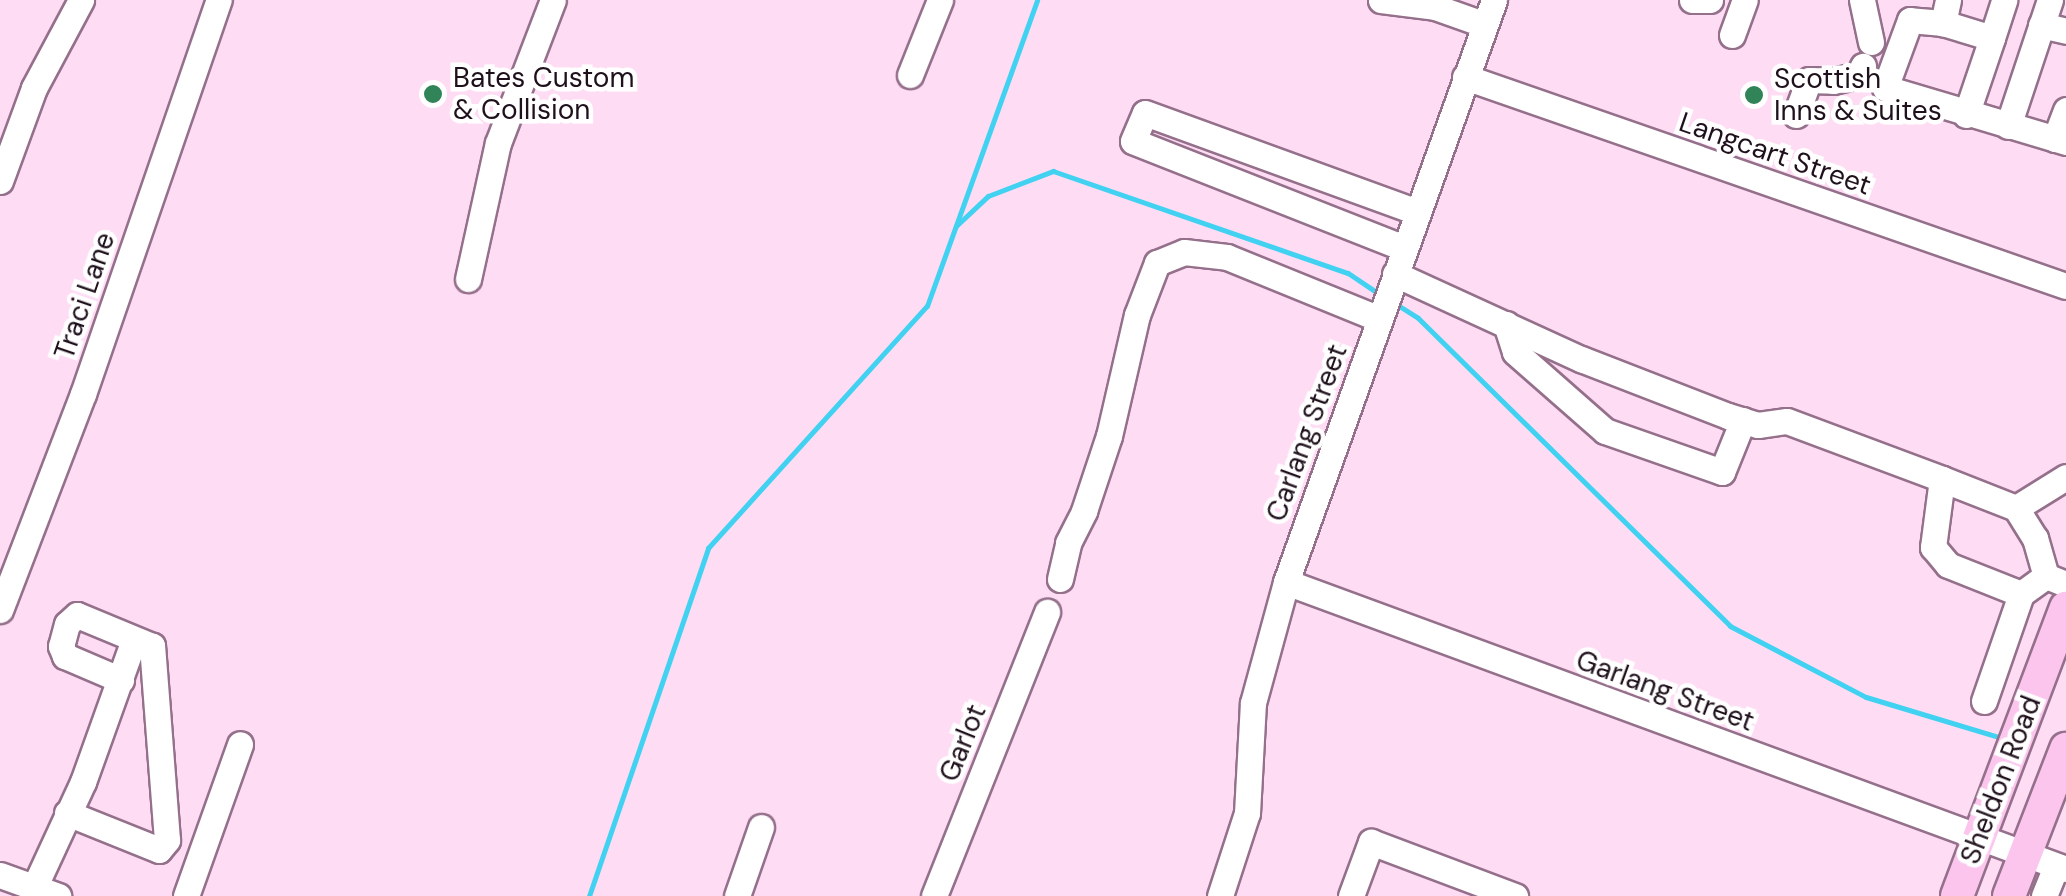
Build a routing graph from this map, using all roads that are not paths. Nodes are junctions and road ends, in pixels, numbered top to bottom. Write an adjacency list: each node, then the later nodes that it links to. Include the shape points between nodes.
1 (81, 0): 26 (street, via 34,88)
2 (219, 0): 43 (street, Traci Lane, via 83,394)
3 (553, 0): 30 (street, via 498,142)
4 (940, 0): 19 (street)
5 (1381, 0): 14 (street, via 1435,7)
6 (1494, 0): 14 (street, Carlang Street)
7 (1692, 0): 8 (street)
8 (1710, 0)
9 (1744, 0): 16 (street)
10 (1862, 0): 18 (street)
11 (2004, 0): 17 (street)
12 (2050, 0): 15 (street)
13 (1946, 12): 17 (street); 18 (street, via 1910,20)
14 (1483, 24): 20 (street, Carlang Street)
15 (2054, 28): 24 (street)
16 (1732, 35)
17 (1992, 38): 23 (street)
18 (1876, 58): 22 (street, via 1859,76 1809,80); 23 (street, via 1885,88)
19 (910, 76)
20 (1465, 78): 27 (street, Carlang Street); 31 (street, Langcart Street)
21 (2066, 110): 25 (street)
22 (1796, 115)
23 (1966, 115): 24 (street)
24 (2008, 126): 25 (street)
25 (2061, 140)
26 (0, 182)
27 (1417, 212): 28 (street, Carlang Street); 28 (street, via 1145,113 1133,141)
28 (1404, 248): 29 (street, Carlang Street)
29 (1394, 274): 32 (street, Carlang Street); 33 (street)
30 (468, 278)
31 (2066, 286)
32 (1380, 319): 38 (street, via 1227,257 1184,252 1157,263); 40 (street, Carlang Street)
33 (1506, 324): 34 (street); 34 (street, via 1515,352 1606,431 1722,472)
34 (1743, 420): 36 (street, via 1787,421)
35 (2066, 477): 37 (street)
36 (1942, 479): 37 (street); 41 (street, via 1933,547 1948,565)
37 (2016, 508): 39 (street)
38 (1060, 579)
39 (2056, 580): 41 (street)
40 (1286, 582): 52 (street, Garlang Street); 60 (street, Carlang Street, via 1253,703 1247,814)
41 (2020, 594): 47 (street)
42 (2066, 608): 52 (main road, Sheldon Road)
43 (0, 610)
44 (1047, 612): 59 (street, Garlot)
45 (133, 642): 46 (street); 46 (street, via 118,629 77,615 67,624 65,656); 50 (street, via 147,642 155,655 167,840 159,850)
46 (120, 680): 50 (street)
47 (1984, 701)
48 (240, 744): 57 (street)
49 (2066, 749): 53 (main road, Sheldon Road)
50 (66, 814): 56 (street)
51 (761, 827): 58 (street)
52 (1979, 839): 53 (street, Garlang Street); 63 (main road, Sheldon Road)
53 (2024, 854): 54 (street, Garlang Street); 64 (main road, Sheldon Road)
54 (2061, 868): 65 (street)
55 (0, 876): 56 (street)
56 (46, 892)
57 (186, 896)
58 (737, 896)
59 (934, 896)
60 (1220, 896)
61 (1350, 896): 62 (street, via 1371,842)
62 (1516, 896)
63 (1957, 896)
64 (2009, 896)
65 (2044, 896)

